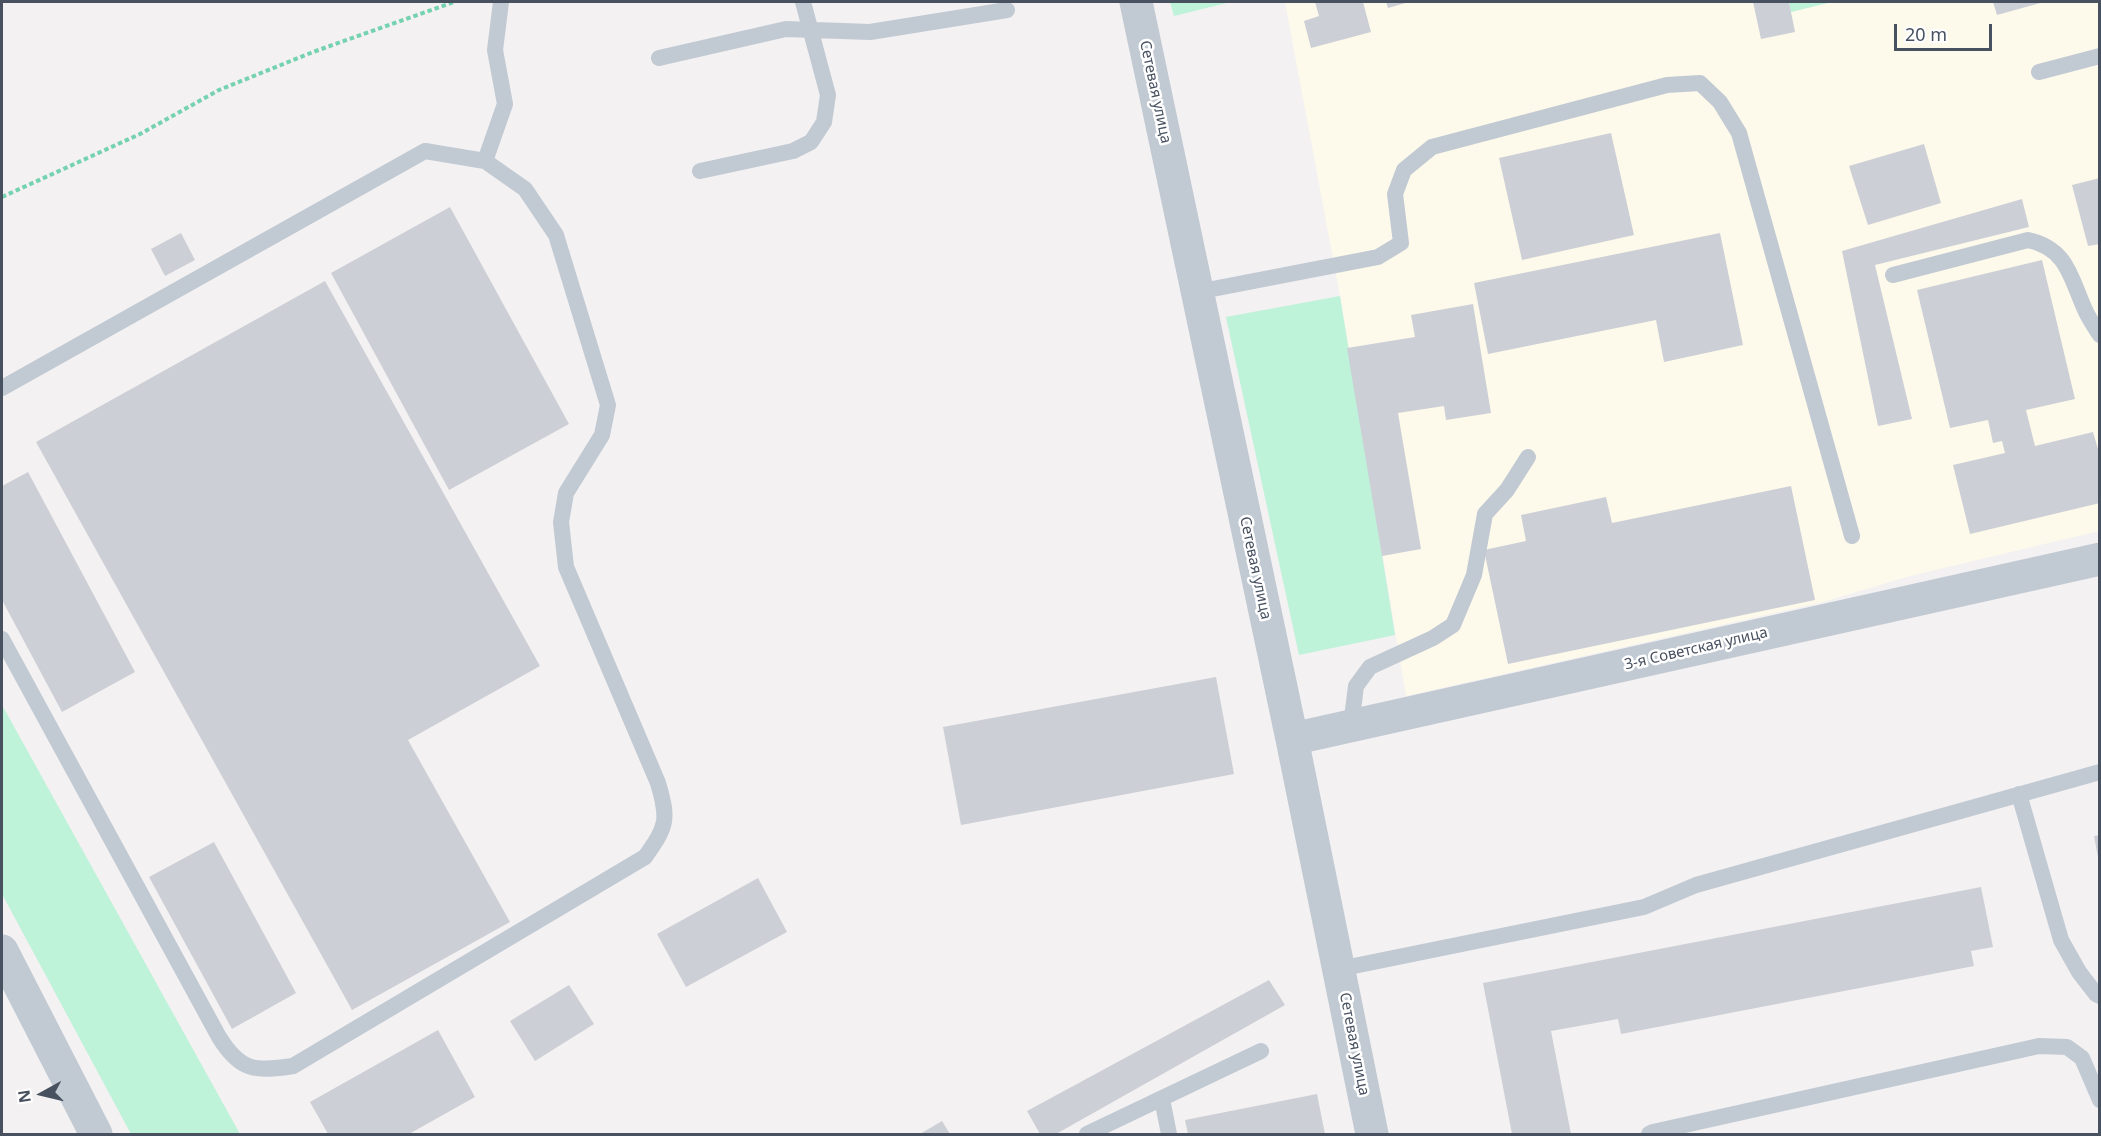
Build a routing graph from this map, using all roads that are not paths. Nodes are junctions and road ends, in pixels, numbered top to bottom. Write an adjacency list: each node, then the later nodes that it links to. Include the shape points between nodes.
1 (501, 2): 9 (lane, via 495,50 505,104)
2 (803, 2): 5 (lane)
3 (1136, 2): 12 (street, Сетевая улица)
4 (1007, 10): 5 (lane, via 870,32)
5 (811, 30): 7 (lane, via 786,28); 10 (lane, via 828,95 824,122 811,142 793,151)
6 (2100, 56): 8 (lane)
7 (659, 58)
8 (2039, 72)
9 (485, 161): 14 (lane, via 425,151); 18 (lane, via 525,189 556,235 608,405 602,435 566,493 561,522 566,567 664,805 661,835 645,857 293,1065 271,1070 248,1067 231,1055 219,1037)
10 (700, 171)
11 (1893, 275): 13 (lane, via 2028,240 2042,243 2060,257 2071,273)
12 (1197, 292): 16 (lane, via 1378,257 1401,243 1395,194 1404,170 1432,147 1667,85 1700,83 1720,102 1739,133); 20 (street, Сетевая улица)
13 (2100, 335)
14 (2, 388)
15 (1528, 457): 19 (lane, via 1507,490 1485,514 1474,575 1453,624 1433,638 1370,667 1356,686)
16 (1852, 536)
17 (2100, 560): 19 (street, 3-я Советская улица)
18 (2, 639)
19 (1351, 726): 20 (street, 3-я Советская улица)
20 (1292, 740): 24 (street, Сетевая улица)
21 (2100, 771): 22 (lane)
22 (2019, 794): 24 (lane, via 1696,885 1644,907); 25 (lane, via 2061,940 2079,972)
23 (2, 951): 29 (street)
24 (1339, 969): 32 (street, Сетевая улица)
25 (2100, 996)
26 (1261, 1051): 27 (lane)
27 (1162, 1099): 30 (lane); 31 (lane)
28 (2100, 1100): 33 (lane, via 2082,1058 2067,1047 2039,1046)
29 (96, 1134)
30 (1087, 1134)
31 (1169, 1134)
32 (1372, 1134)
33 (1649, 1134)

